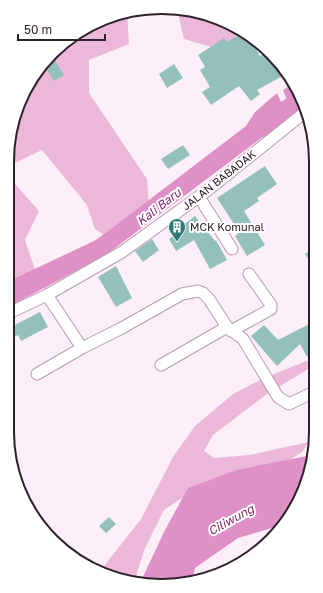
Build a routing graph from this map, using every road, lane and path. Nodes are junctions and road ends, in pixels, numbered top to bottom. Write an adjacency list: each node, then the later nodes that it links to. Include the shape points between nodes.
1 (301, 115): 2 (street, JALAN BABADAK)
2 (199, 197): 3 (street); 5 (street, JALAN BABADAK, via 122,252)
3 (232, 249)
4 (249, 274): 7 (street, via 271,305 271,309)
5 (47, 295): 6 (street, JALAN BABADAK); 8 (street)
6 (14, 311)
7 (229, 329): 8 (street, via 206,296 198,291 190,291); 9 (street); 11 (street, via 243,339 278,397 289,404)
8 (82, 348): 10 (street)
9 (161, 364)
10 (37, 374)
11 (309, 394)

